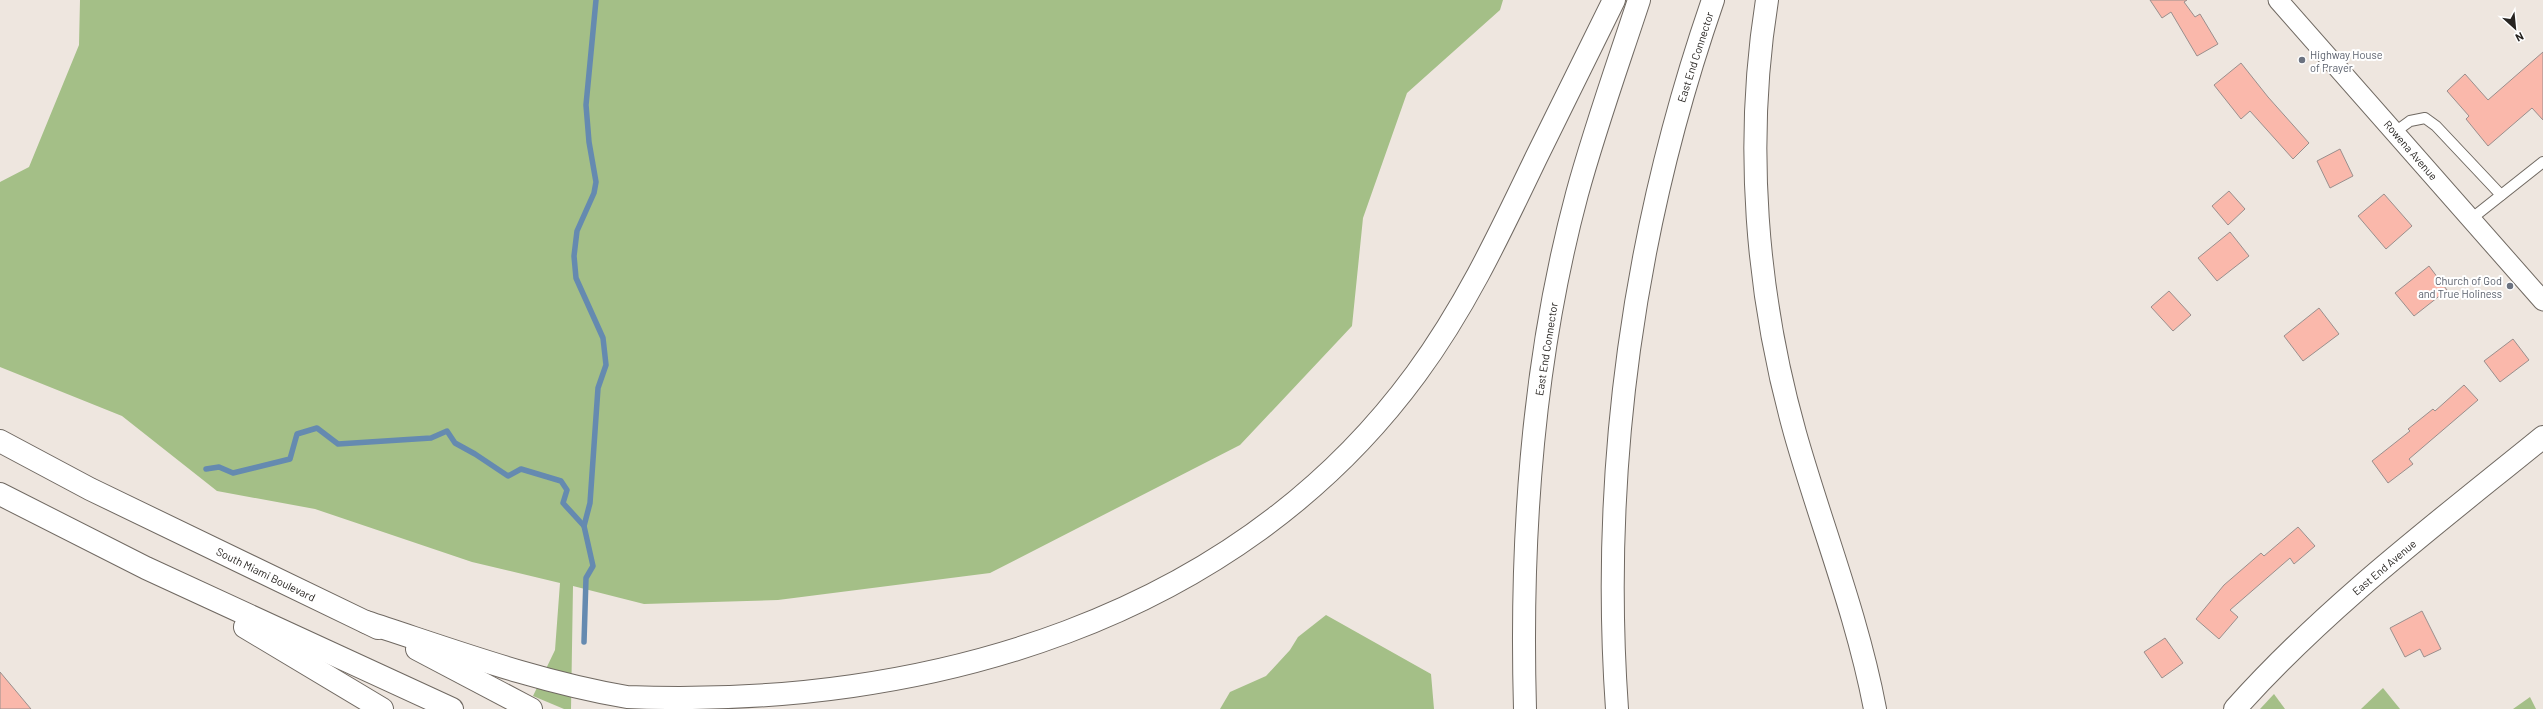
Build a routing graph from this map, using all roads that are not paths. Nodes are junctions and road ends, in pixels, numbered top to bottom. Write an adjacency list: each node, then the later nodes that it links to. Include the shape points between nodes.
1 (1614, 0): 15 (main road, via 1485,265 1441,338 1391,407 1334,470 1270,527 1201,577 1126,620 1048,653 966,680 862,700 754,706 670,702 586,689 503,667)
2 (1639, 0): 19 (main road, East End Connector, via 1577,194 1542,365 1531,452 1525,539)
3 (1713, 0): 20 (main road, East End Connector, via 1672,133 1652,214 1636,295 1624,378 1613,543)
4 (1767, 0): 21 (main road, via 1760,58 1756,144 1758,222 1768,306 1784,391 1859,635)
5 (2278, 0): 6 (street, Rowena Avenue)
6 (2395, 132): 8 (lane, via 2410,121 2425,118 2436,126); 9 (street, Rowena Avenue)
7 (2543, 162): 8 (lane)
8 (2501, 196): 9 (lane)
9 (2471, 219): 10 (street, Rowena Avenue)
10 (2543, 301)
11 (2543, 437): 22 (main road, East End Avenue, via 2340,603 2269,671)
12 (0, 442): 15 (main road, South Miami Boulevard, via 90,489)
13 (0, 494): 14 (main road)
14 (146, 568): 16 (main road); 17 (main road)
15 (366, 622): 18 (main road, South Miami Boulevard)
16 (382, 709)
17 (452, 709)
18 (531, 709)
19 (1525, 709)
20 (1617, 709)
21 (1875, 709)
22 (2235, 709)

